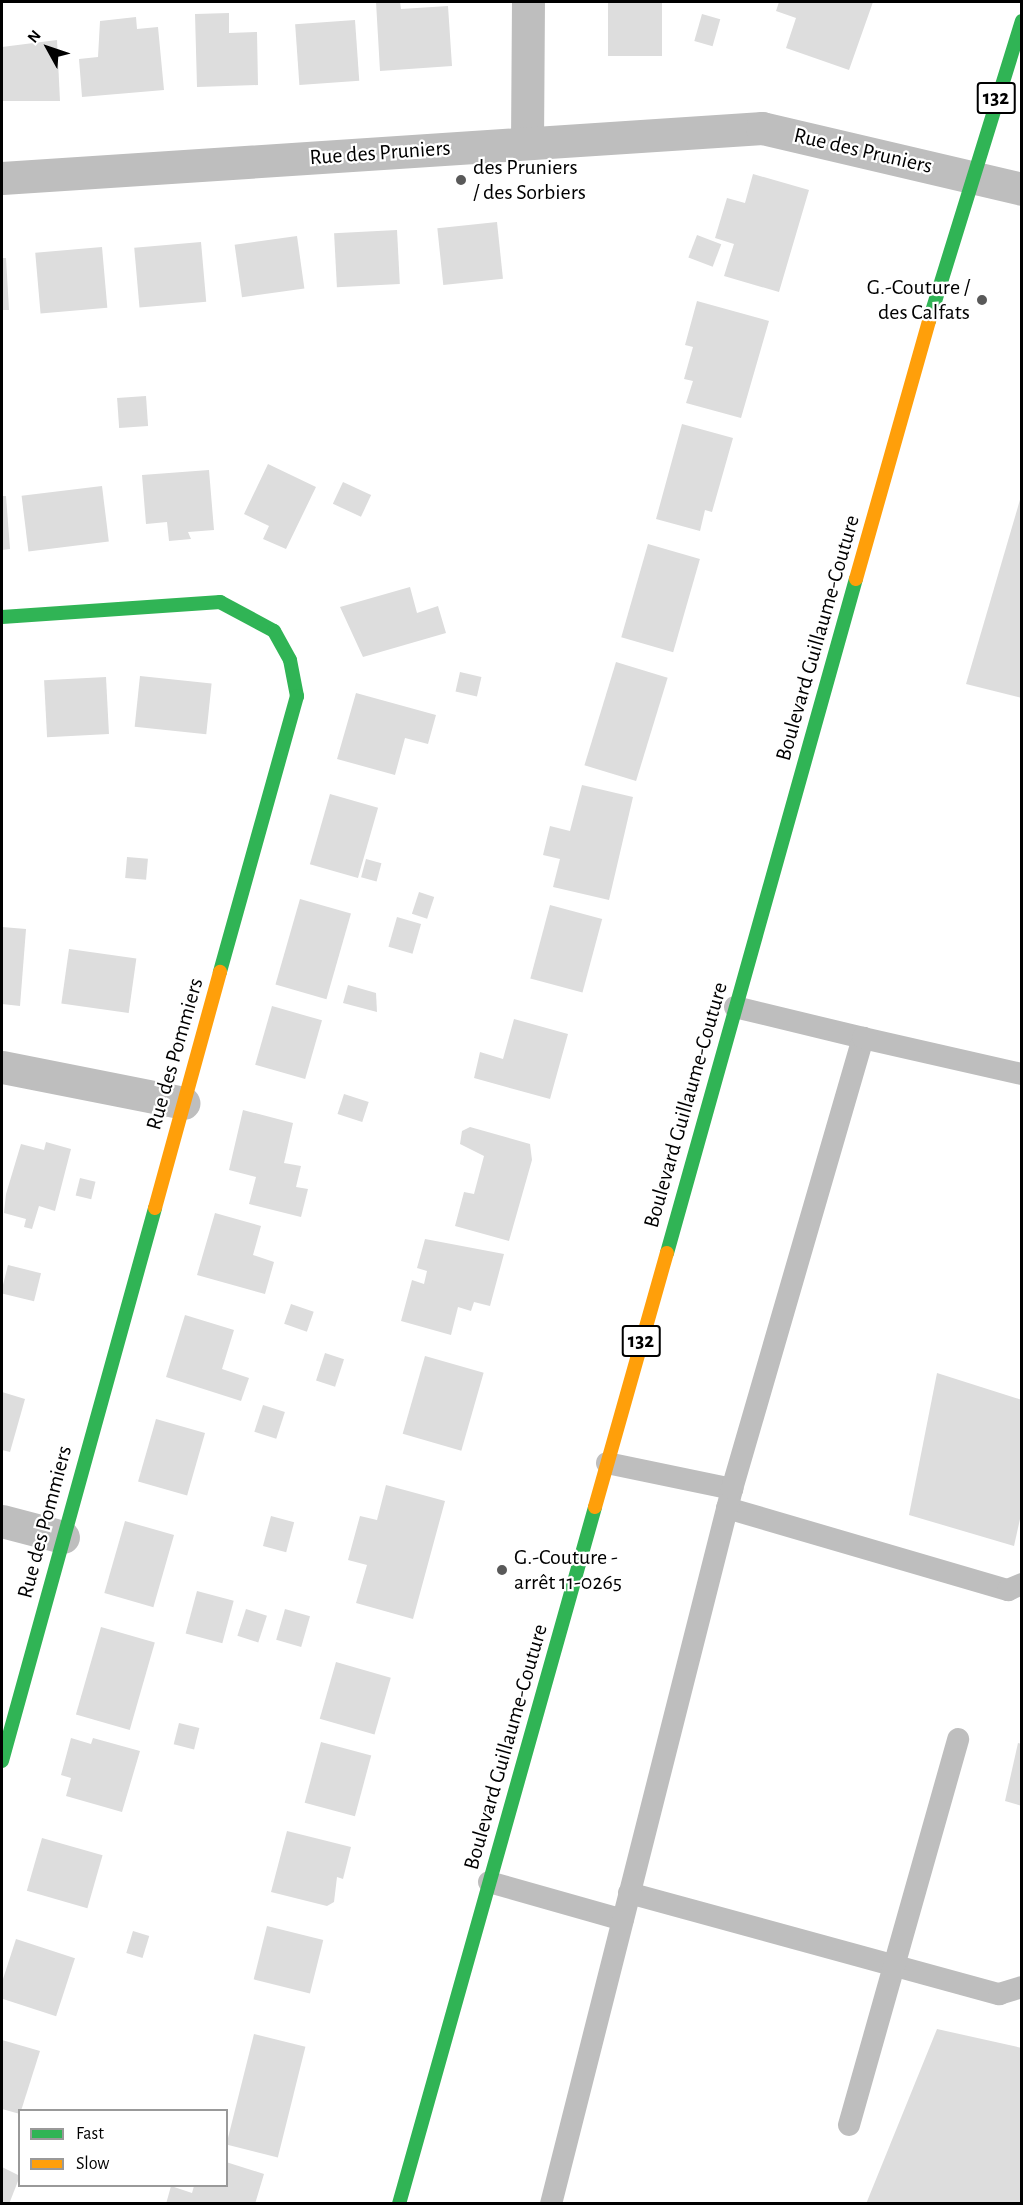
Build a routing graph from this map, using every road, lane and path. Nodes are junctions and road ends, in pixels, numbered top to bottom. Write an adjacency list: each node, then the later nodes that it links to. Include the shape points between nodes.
1 (528, 2): 3 (street)
2 (1022, 21): 4 (main road, Boulevard Guillaume-Couture / 132)
3 (527, 143): 4 (street, Rue des Pruniers, via 762,128); 5 (street, Rue des Pruniers)
4 (970, 175): 6 (street, Rue des Pruniers); 8 (main road, Boulevard Guillaume-Couture / 132)
5 (2, 178)
6 (1022, 189)
7 (2, 617): 12 (main road, Rue des Pommiers, via 220,602 274,631 290,660 297,696)
8 (735, 1007): 9 (lane); 13 (main road, Boulevard Guillaume-Couture / 132)
9 (863, 1038): 11 (lane); 14 (lane)
10 (2, 1067): 12 (street)
11 (1022, 1074)
12 (183, 1103): 16 (main road, Rue des Pommiers)
13 (607, 1463): 14 (lane); 20 (main road, Boulevard Guillaume-Couture / 132)
14 (730, 1499): 17 (lane, via 1008,1590); 21 (lane)
15 (2, 1521): 16 (street)
16 (63, 1537): 19 (main road, Rue des Pommiers)
17 (1022, 1584)
18 (958, 1739): 23 (lane)
19 (2, 1761)
20 (489, 1882): 22 (lane); 26 (main road, Boulevard Guillaume-Couture / 132)
21 (629, 1893): 22 (lane); 23 (lane)
22 (623, 1920): 27 (lane)
23 (894, 1965): 24 (lane, via 999,1994); 25 (lane)
24 (1022, 1987)
25 (849, 2125)
26 (399, 2204)
27 (551, 2204)

